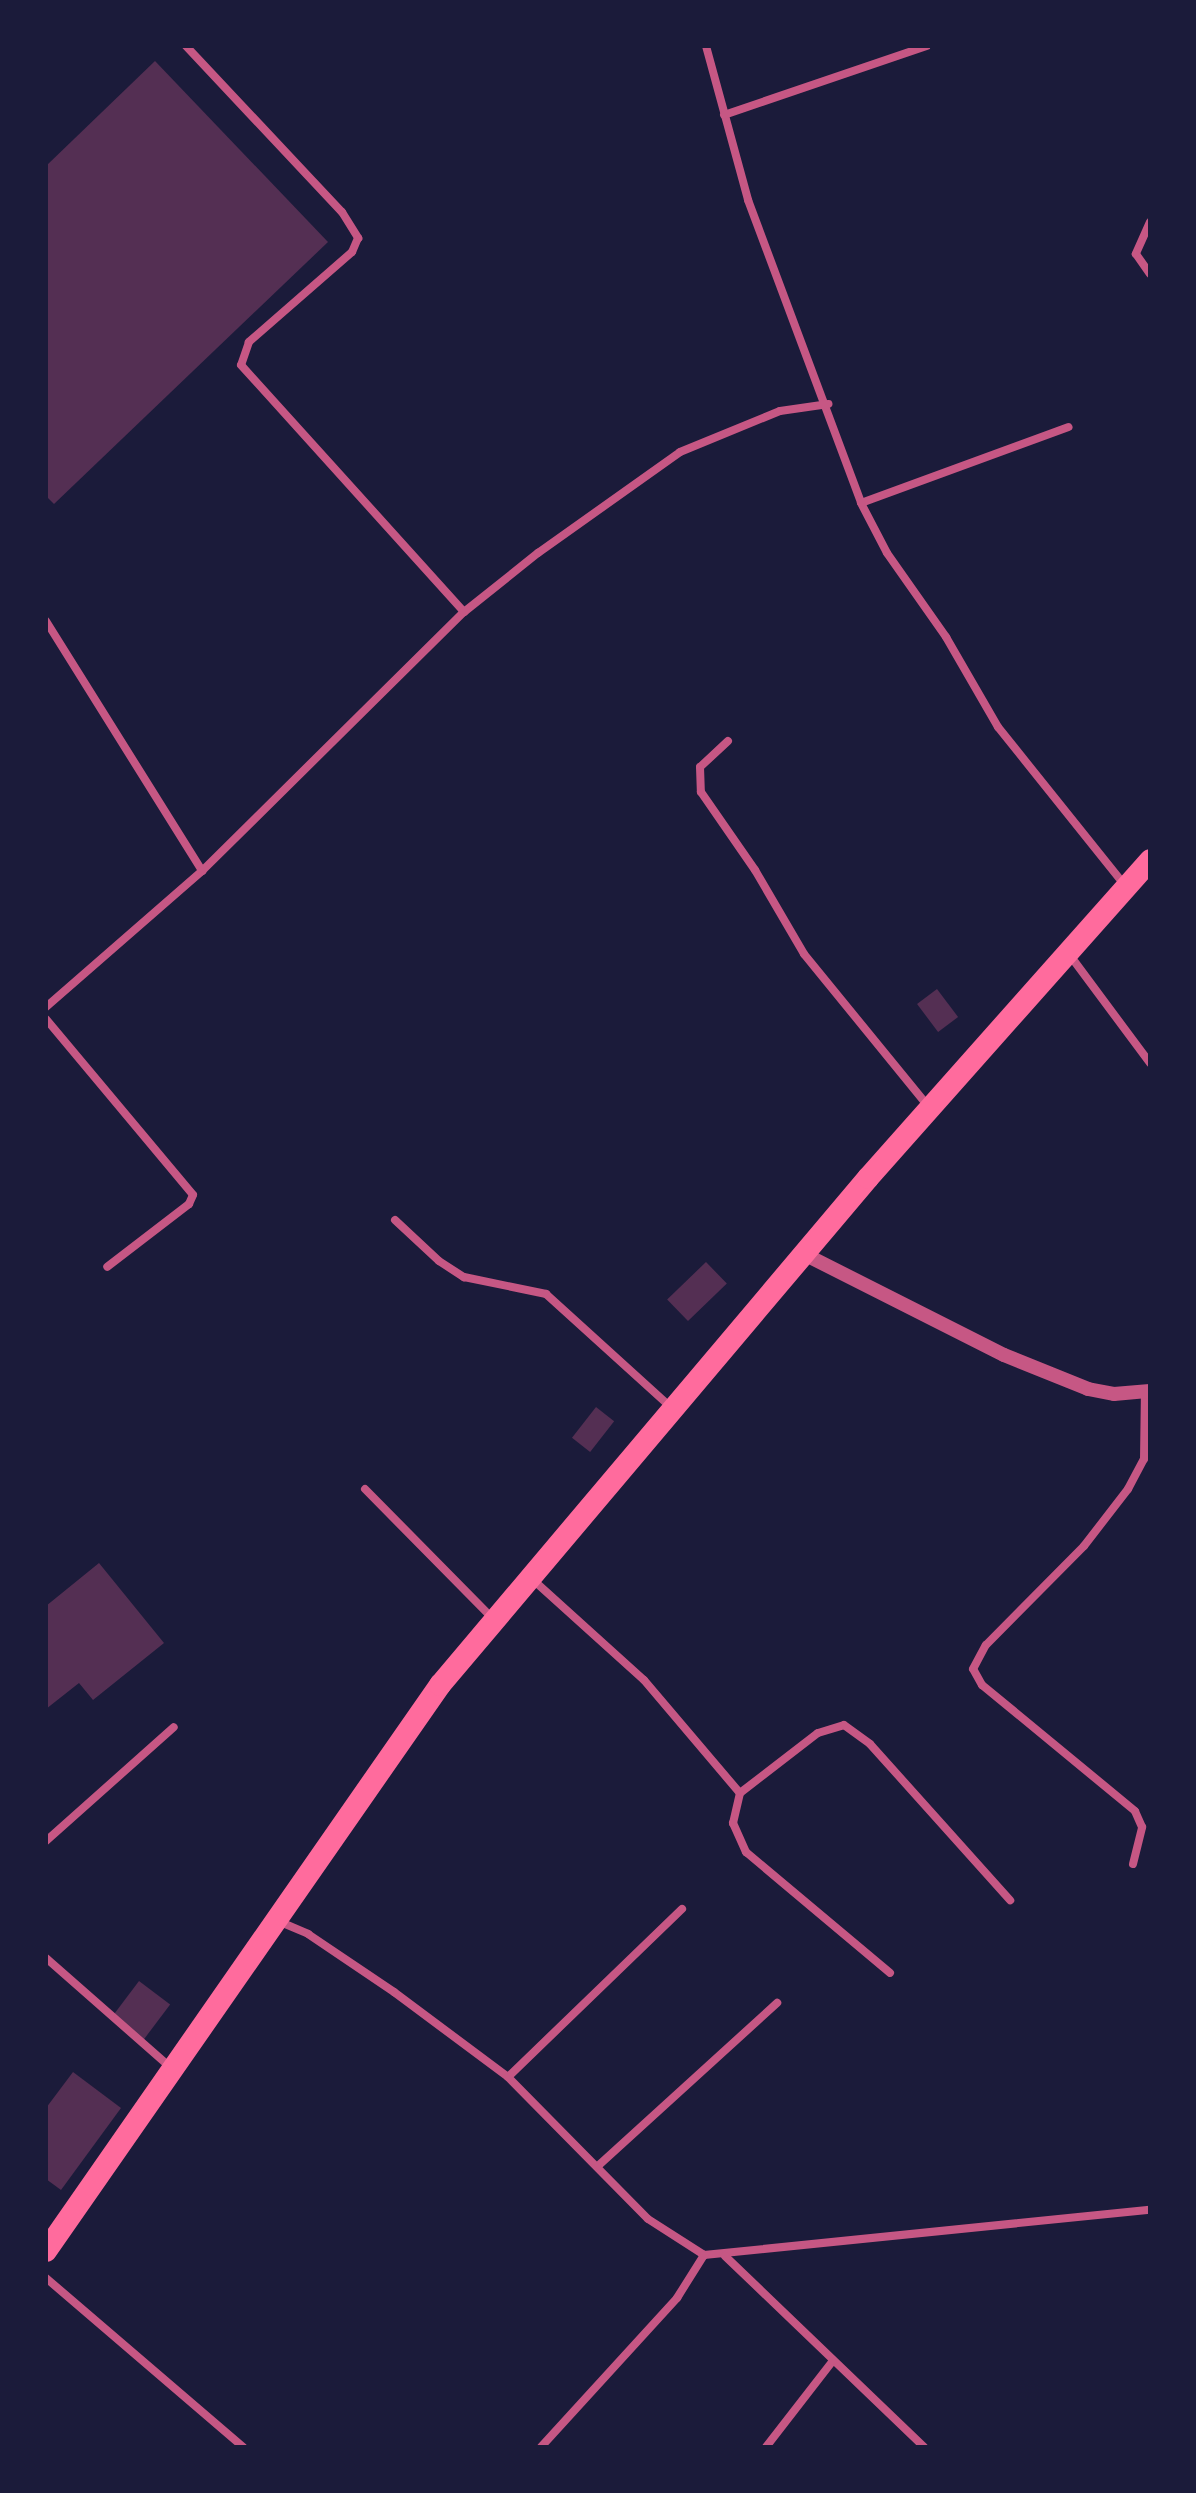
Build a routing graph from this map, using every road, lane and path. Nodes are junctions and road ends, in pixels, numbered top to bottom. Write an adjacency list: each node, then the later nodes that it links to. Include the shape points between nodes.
1 (186, 46): 10 (street, via 342,212 358,238 352,252 249,342 241,365)
2 (706, 46): 4 (street)
3 (927, 46): 4 (street)
4 (724, 115): 7 (street, via 748,200)
5 (1150, 222): 6 (street, via 1136,254)
6 (1150, 274)
7 (828, 404): 9 (street); 10 (street, via 780,411 680,452)
8 (1069, 427): 9 (street)
9 (861, 503): 15 (street, via 998,727)
10 (464, 612): 14 (street)
11 (46, 621): 14 (street)
12 (728, 741): 20 (street, via 700,767 701,792 804,954)
13 (1150, 860): 15 (highway)
14 (202, 871): 17 (street)
15 (1126, 887): 16 (highway)
16 (1069, 954): 19 (street); 20 (highway)
17 (46, 1007)
18 (46, 1019): 23 (street, via 193,1195 189,1204)
19 (1150, 1063)
20 (931, 1109): 22 (highway)
21 (395, 1220): 25 (street, via 464,1277 546,1294)
22 (804, 1254): 24 (street, via 1046,1372 1114,1394); 25 (highway)
23 (107, 1267)
24 (1147, 1391): 32 (street, via 1144,1459 1128,1489 1084,1546 986,1645 973,1669 982,1685 1135,1811 1142,1827)
25 (673, 1410): 27 (highway)
26 (365, 1489): 28 (street)
27 (531, 1577): 28 (highway); 30 (street, via 644,1680)
28 (495, 1620): 35 (highway, via 440,1685)
29 (174, 1727): 31 (street)
30 (740, 1793): 33 (street, via 818,1733 844,1725 870,1744); 37 (street, via 733,1823 746,1852)
31 (46, 1841)
32 (1133, 1864)
33 (1010, 1900)
34 (682, 1909): 40 (street)
35 (274, 1919): 39 (highway); 40 (street, via 308,1934 394,1992)
36 (46, 1958): 39 (street)
37 (890, 1973)
38 (777, 2003): 41 (street)
39 (172, 2068): 43 (highway)
40 (508, 2077): 41 (street)
41 (599, 2165): 44 (street, via 648,2219)
42 (1150, 2210): 45 (street)
43 (46, 2251)
44 (704, 2255): 45 (street); 49 (street, via 677,2298)
45 (725, 2256): 47 (street)
46 (46, 2278): 48 (street)
47 (832, 2362): 50 (street); 51 (street)
48 (243, 2447)
49 (541, 2447)
50 (766, 2447)
51 (924, 2447)

